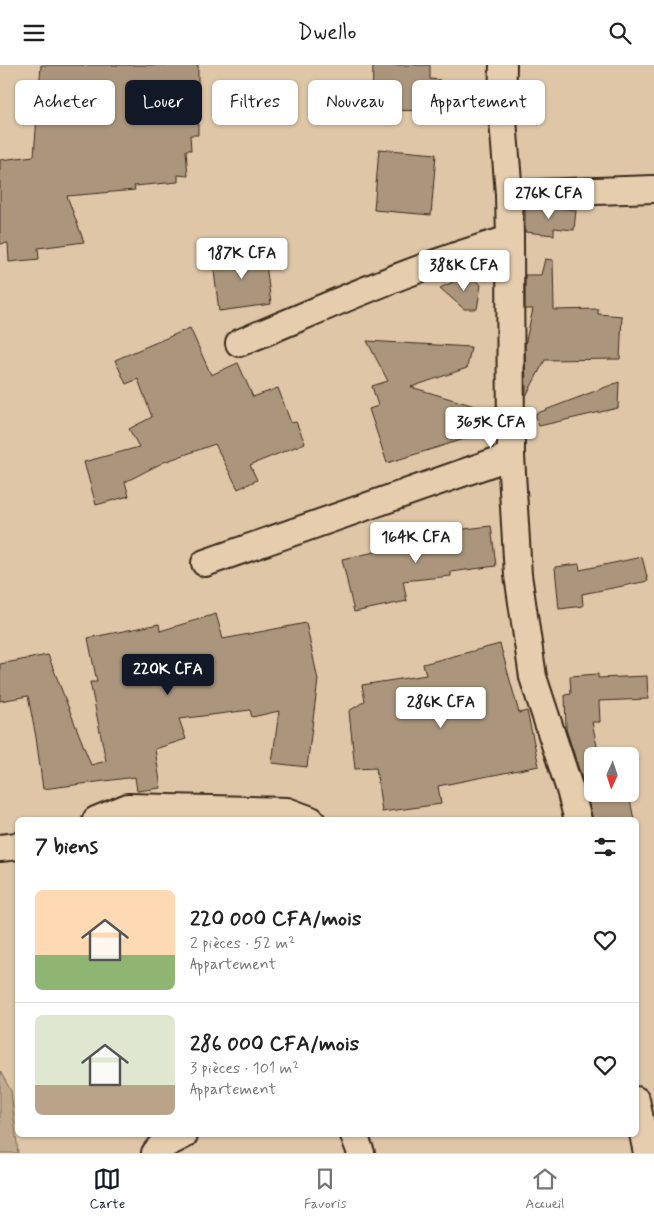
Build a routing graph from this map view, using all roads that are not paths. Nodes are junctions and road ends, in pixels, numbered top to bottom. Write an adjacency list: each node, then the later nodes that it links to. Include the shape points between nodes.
1 (502, 65): 3 (street)
2 (654, 189): 3 (street)
3 (509, 194): 4 (street)
4 (510, 239): 5 (street, via 393,279); 6 (street)
5 (239, 343)
6 (511, 456): 7 (street); 10 (street, via 518,575 533,677)
7 (205, 563)
8 (103, 817): 9 (street, via 128,807 286,811)
9 (303, 817)
10 (577, 817)
11 (15, 846): 12 (street)
12 (0, 848)
13 (639, 1114): 18 (street)
14 (180, 1137): 16 (street)
15 (355, 1137): 17 (street)
16 (155, 1153)
17 (361, 1153)
18 (647, 1153)

